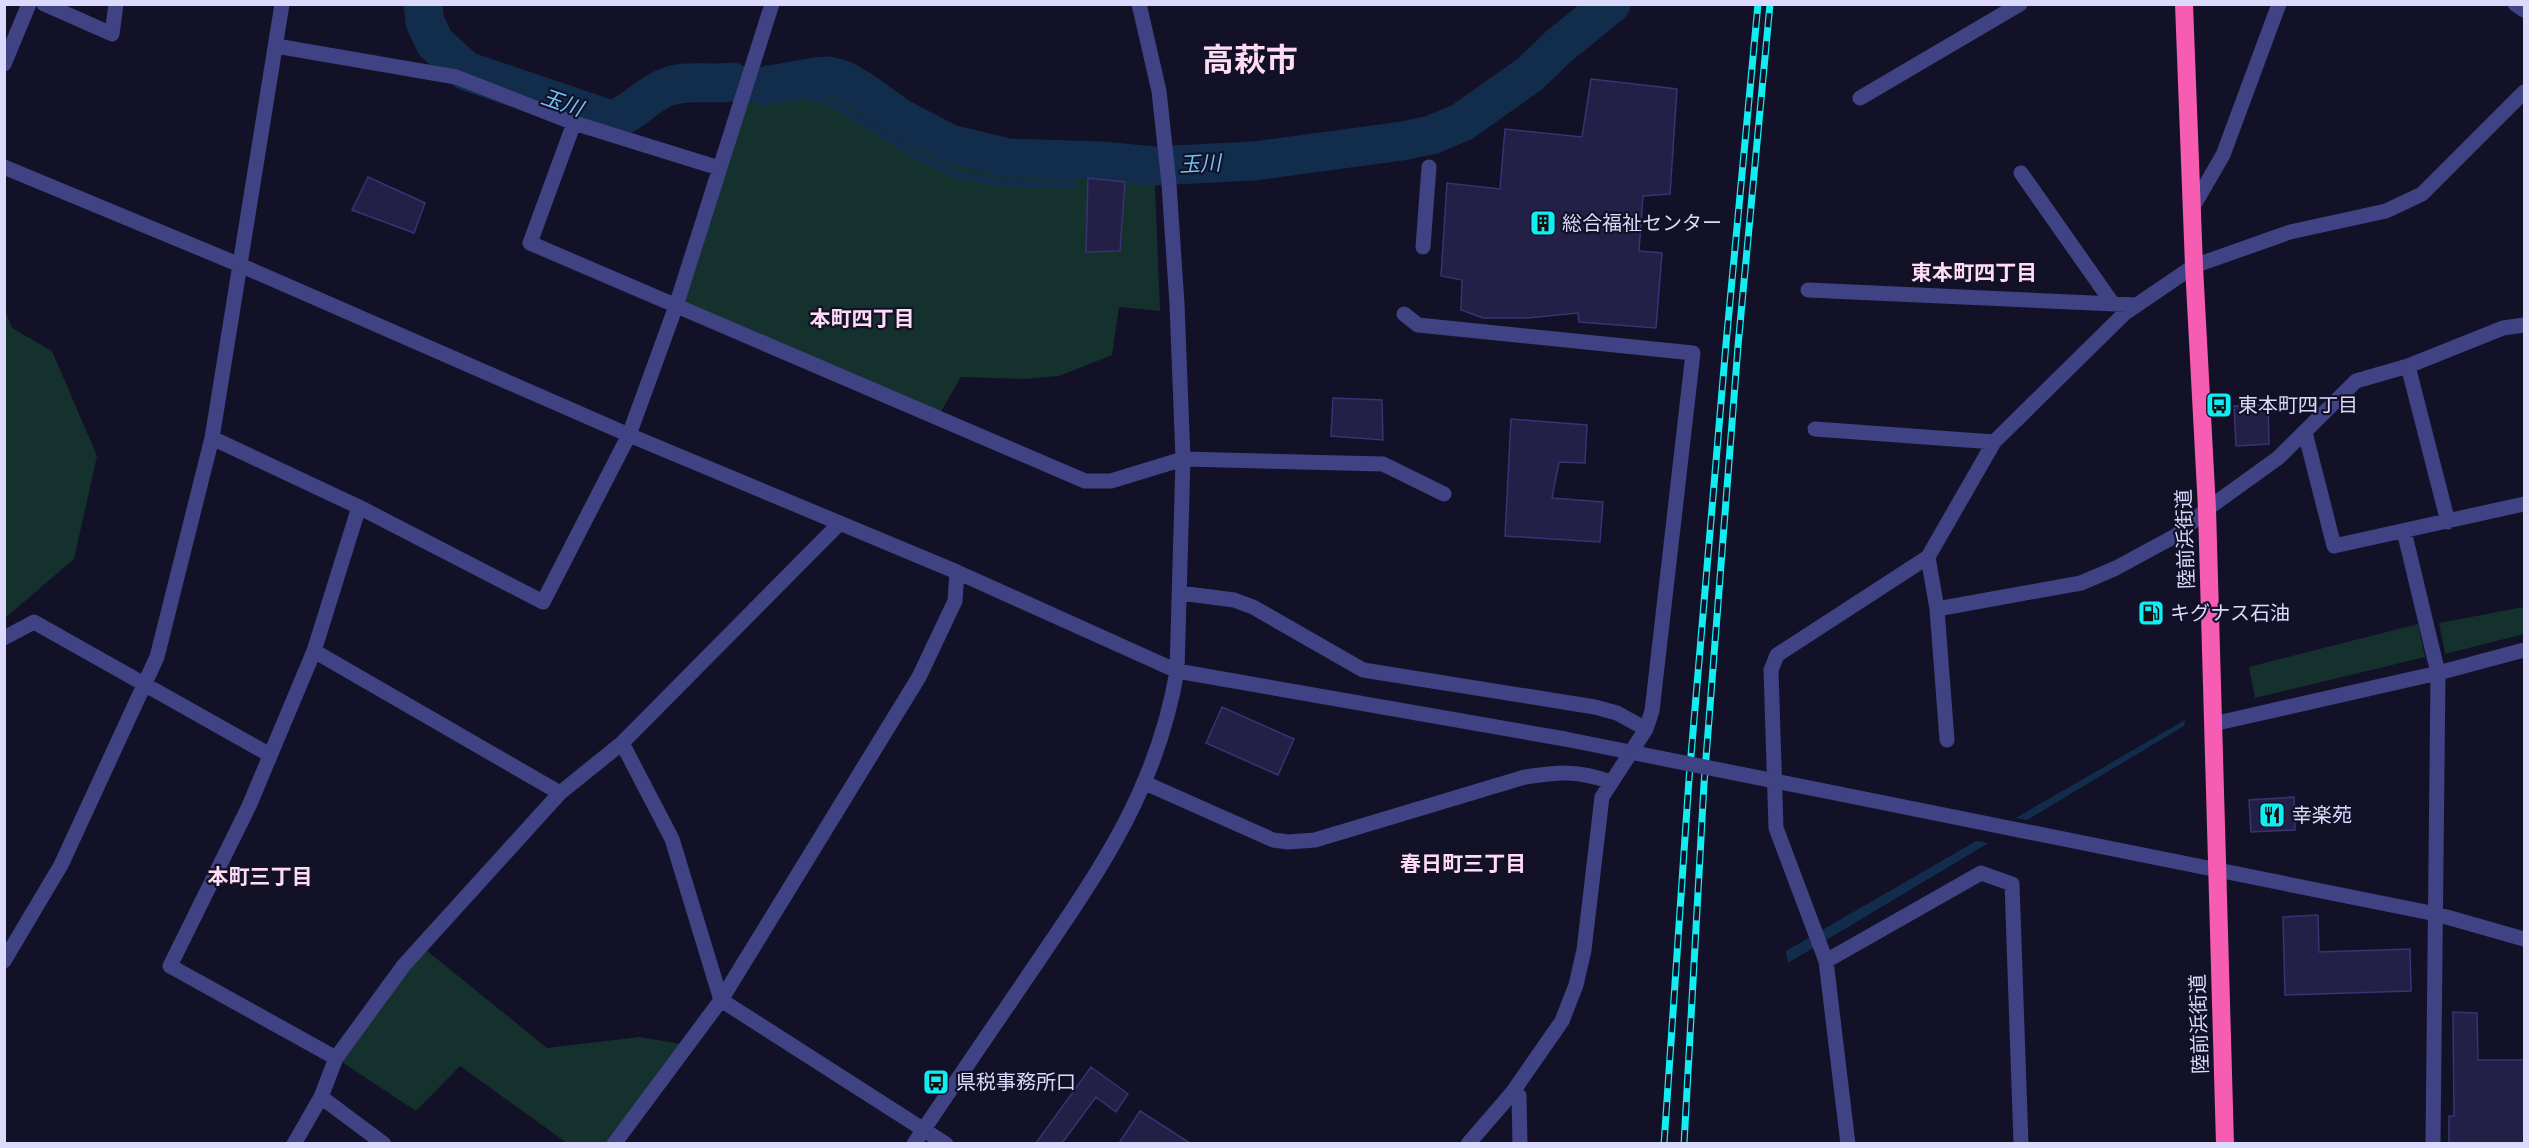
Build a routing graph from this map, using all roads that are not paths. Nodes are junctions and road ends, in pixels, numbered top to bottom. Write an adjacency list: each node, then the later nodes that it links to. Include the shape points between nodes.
1 (29, 4): 13 (street)
2 (44, 4): 3 (street, via 112,34)
3 (117, 4)
4 (282, 4): 12 (street)
5 (772, 4): 19 (street)
6 (1139, 4): 37 (street, via 1159,91 1169,184)
7 (2020, 4): 15 (street)
8 (2184, 4): 21 (highway, 陸前浜街道)
9 (2279, 4): 21 (street, via 2223,155)
10 (2515, 4): 11 (street)
11 (2524, 10)
12 (276, 46): 16 (street, via 456,77); 23 (street)
13 (4, 64)
14 (2524, 92): 24 (street, via 2422,194 2385,211 2290,232)
15 (1860, 98)
16 (574, 123): 19 (street); 28 (street, via 530,243)
17 (4, 167): 23 (street)
18 (1429, 167): 22 (street)
19 (719, 168): 28 (street)
20 (2021, 173): 26 (street)
21 (2191, 210): 24 (highway, 陸前浜街道)
22 (1423, 247)
23 (240, 265): 34 (street); 35 (street)
24 (2194, 266): 27 (street); 41 (highway, 陸前浜街道)
25 (1808, 290): 26 (street)
26 (2113, 304): 27 (street)
27 (2137, 305): 36 (street)
28 (676, 306): 34 (street); 37 (street, via 1085,481 1112,481)
29 (1404, 314): 56 (street, via 1418,325 1693,353 1652,711)
30 (2524, 325): 31 (street, via 2503,328)
31 (2408, 366): 33 (street, via 2356,381); 42 (street)
32 (1815, 429): 36 (street)
33 (2305, 432): 41 (street, via 2278,458); 44 (street, via 2334,546)
34 (628, 435): 40 (street, via 543,602); 43 (street)
35 (213, 438): 40 (street); 54 (street, via 157,657)
36 (1994, 442): 45 (street)
37 (1183, 459): 38 (street, via 1383,464); 47 (street)
38 (1444, 494)
39 (2524, 504): 42 (street)
40 (359, 507): 51 (street)
41 (2207, 509): 48 (street, via 2177,535 2081,583); 55 (highway, 陸前浜街道)
42 (2448, 522): 44 (street)
43 (839, 524): 46 (street); 58 (street)
44 (2403, 531): 53 (street)
45 (1928, 557): 48 (street); 67 (street, via 1776,655 1771,670 1776,828)
46 (957, 572): 52 (street); 68 (street, via 956,601 919,676)
47 (1180, 593): 52 (street); 56 (street, via 1234,600 1253,607 1363,670 1595,706)
48 (1937, 609): 57 (street)
49 (4, 638): 54 (street, via 34,622)
50 (2524, 650): 53 (street)
51 (314, 651): 59 (street); 62 (street)
52 (1177, 671): 61 (street, via 1161,740); 63 (street, bridge, via 1565,739)
53 (2438, 673): 55 (street); 64 (street)
54 (145, 683): 59 (street); 66 (street, via 61,865)
55 (2213, 724): 63 (highway, 陸前浜街道)
56 (1646, 729): 60 (street)
57 (1947, 740)
58 (622, 743): 62 (street); 68 (street, via 672,839)
59 (270, 754): 69 (street, via 249,806 170,966)
60 (1611, 782): 61 (street, via 1585,773 1525,777 1315,840 1288,842 1273,840); 70 (street, via 1602,797 1584,950 1576,986 1562,1021)
61 (1145, 783): 72 (street, via 1104,864)
62 (560, 793): 69 (street, via 404,965)
63 (2216, 869): 64 (street); 82 (highway, 陸前浜街道)
64 (2436, 914): 65 (street); 83 (street)
65 (2524, 939)
66 (4, 961)
67 (1826, 961): 80 (street); 81 (street, via 1981,873 2012,884)
68 (721, 1000): 72 (street); 75 (street)
69 (336, 1058): 71 (street)
70 (1512, 1093): 78 (street); 79 (street, via 1519,1096)
71 (321, 1097): 73 (street); 74 (street)
72 (923, 1130): 76 (street); 77 (street)
73 (294, 1143)
74 (384, 1143)
75 (614, 1143)
76 (914, 1143)
77 (946, 1143)
78 (1468, 1143)
79 (1521, 1143)
80 (1848, 1143)
81 (2020, 1143)
82 (2225, 1143)
83 (2433, 1143)

